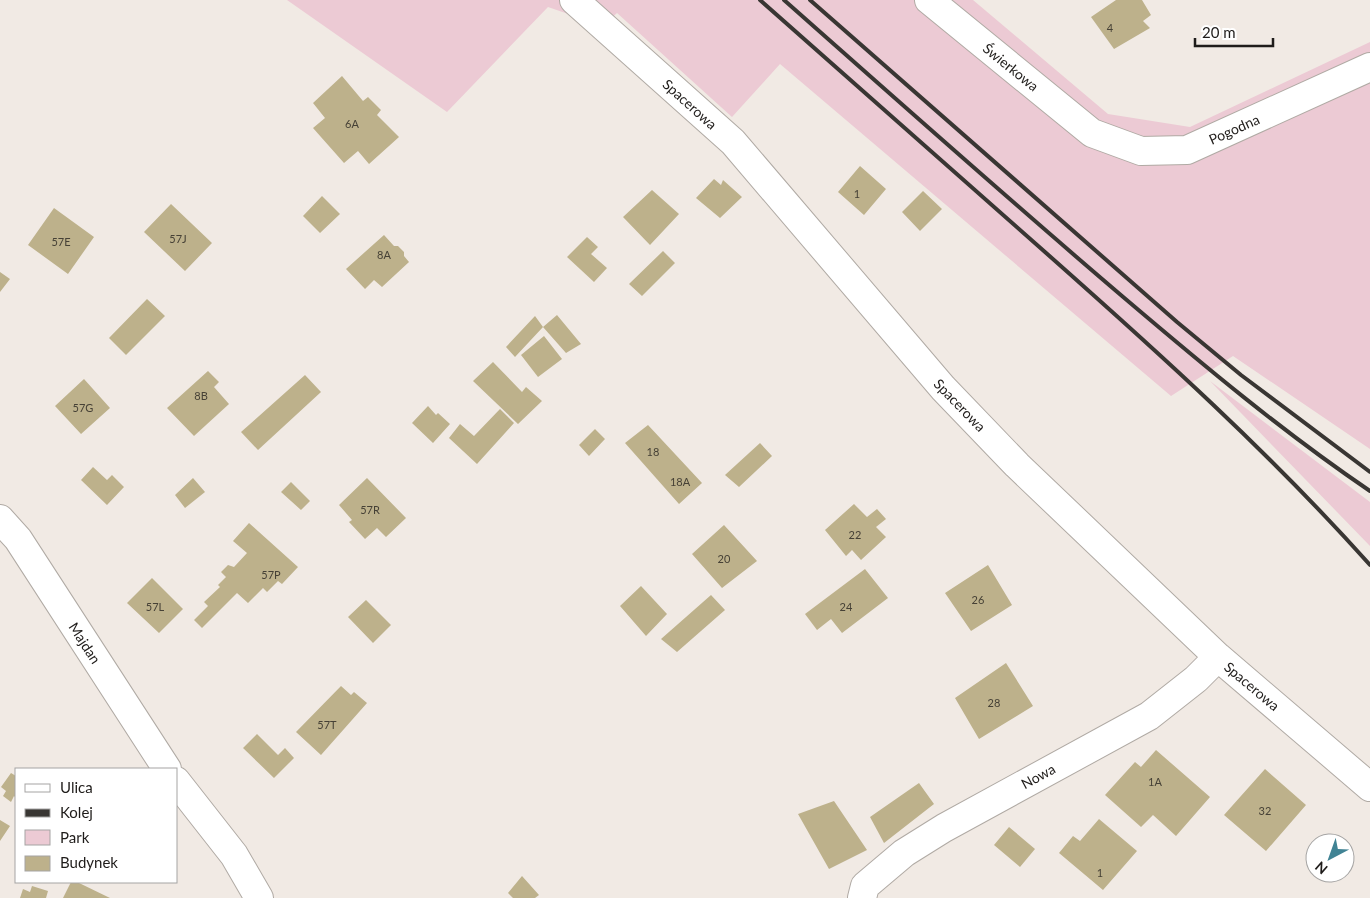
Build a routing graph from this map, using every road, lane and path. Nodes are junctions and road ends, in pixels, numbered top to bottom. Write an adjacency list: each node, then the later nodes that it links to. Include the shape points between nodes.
1 (574, 0): 6 (street, Spacerowa, via 733,142 943,388 1018,465)
2 (930, 0): 4 (street, Świerkowa)
3 (1370, 67): 4 (street, Pogodna, via 1187,150 1141,150)
4 (1092, 133)
5 (0, 519): 7 (street, Majdan, via 18,539)
6 (1218, 657): 9 (street, Spacerowa); 11 (street, Nowa, via 1150,716 904,853 865,886)
7 (166, 768)
8 (178, 784): 10 (street, via 234,855)
9 (1370, 787)
10 (259, 898)
11 (862, 898)

